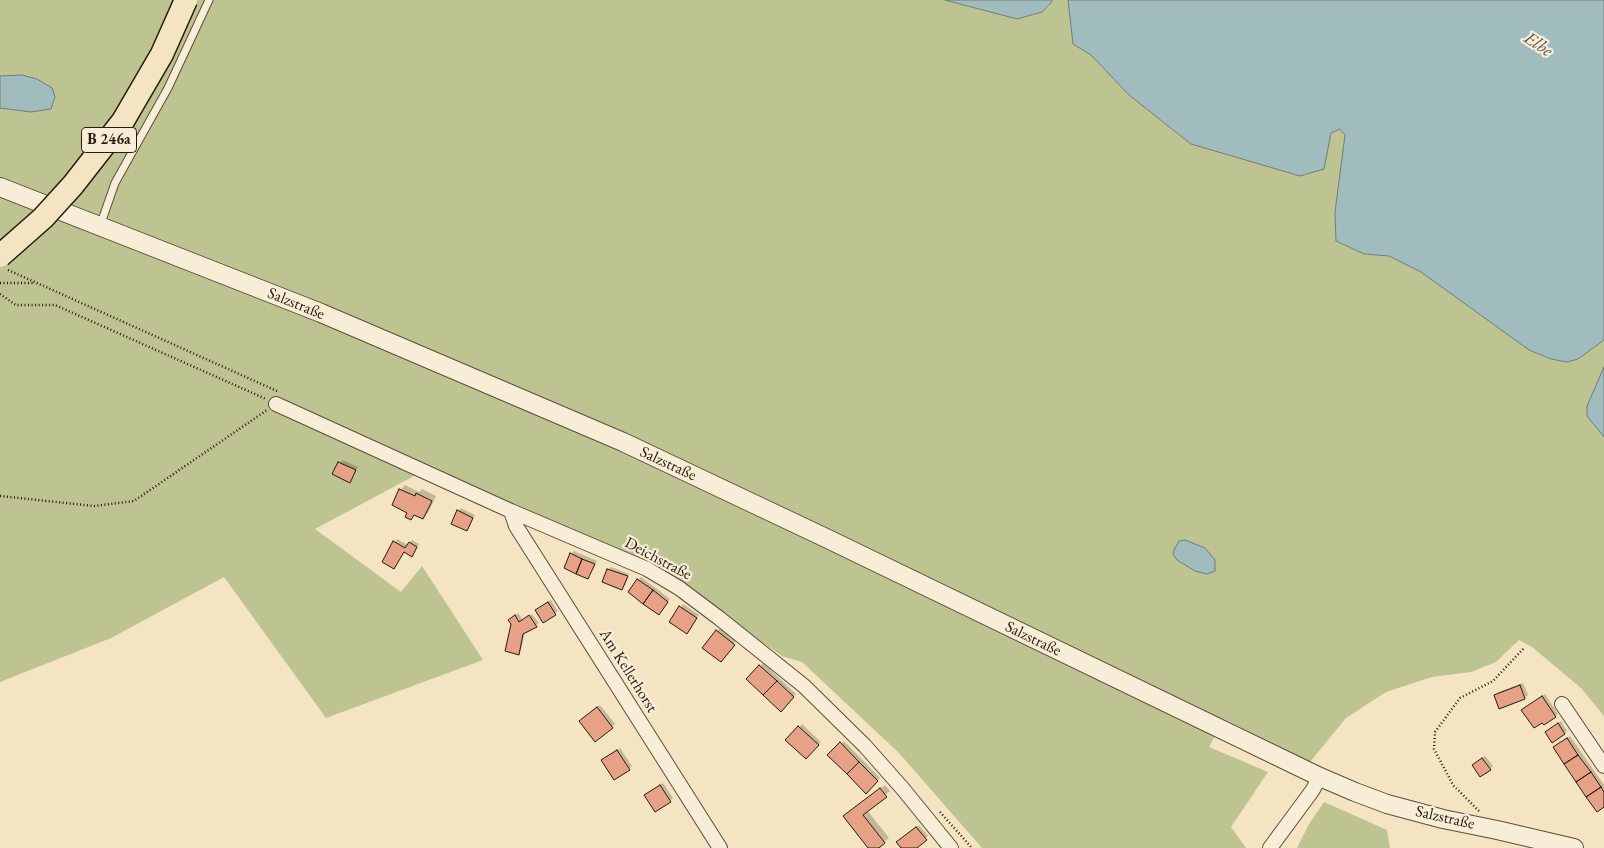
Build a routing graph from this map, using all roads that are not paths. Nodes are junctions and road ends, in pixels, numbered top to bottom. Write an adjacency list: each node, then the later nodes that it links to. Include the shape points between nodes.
1 (186, 0): 5 (main road, B 246a, bridge, via 162,54 113,134 43,218)
2 (209, 0): 4 (lane, via 168,88 115,183)
3 (0, 187): 4 (street, Salzstraße)
4 (100, 226): 10 (street, Salzstraße, via 322,314 623,442)
5 (0, 256)
6 (276, 404): 7 (street, Deichstraße)
7 (511, 511): 11 (street, Am Kellerhorst, via 516,526); 12 (street, Deichstraße, via 647,569 719,618 804,686 865,746)
8 (1562, 704): 9 (street)
9 (1604, 766)
10 (1320, 777): 13 (street); 14 (street, Salzstraße, via 1387,804)
11 (720, 848)
12 (951, 848)
13 (1270, 848)
14 (1574, 848)

